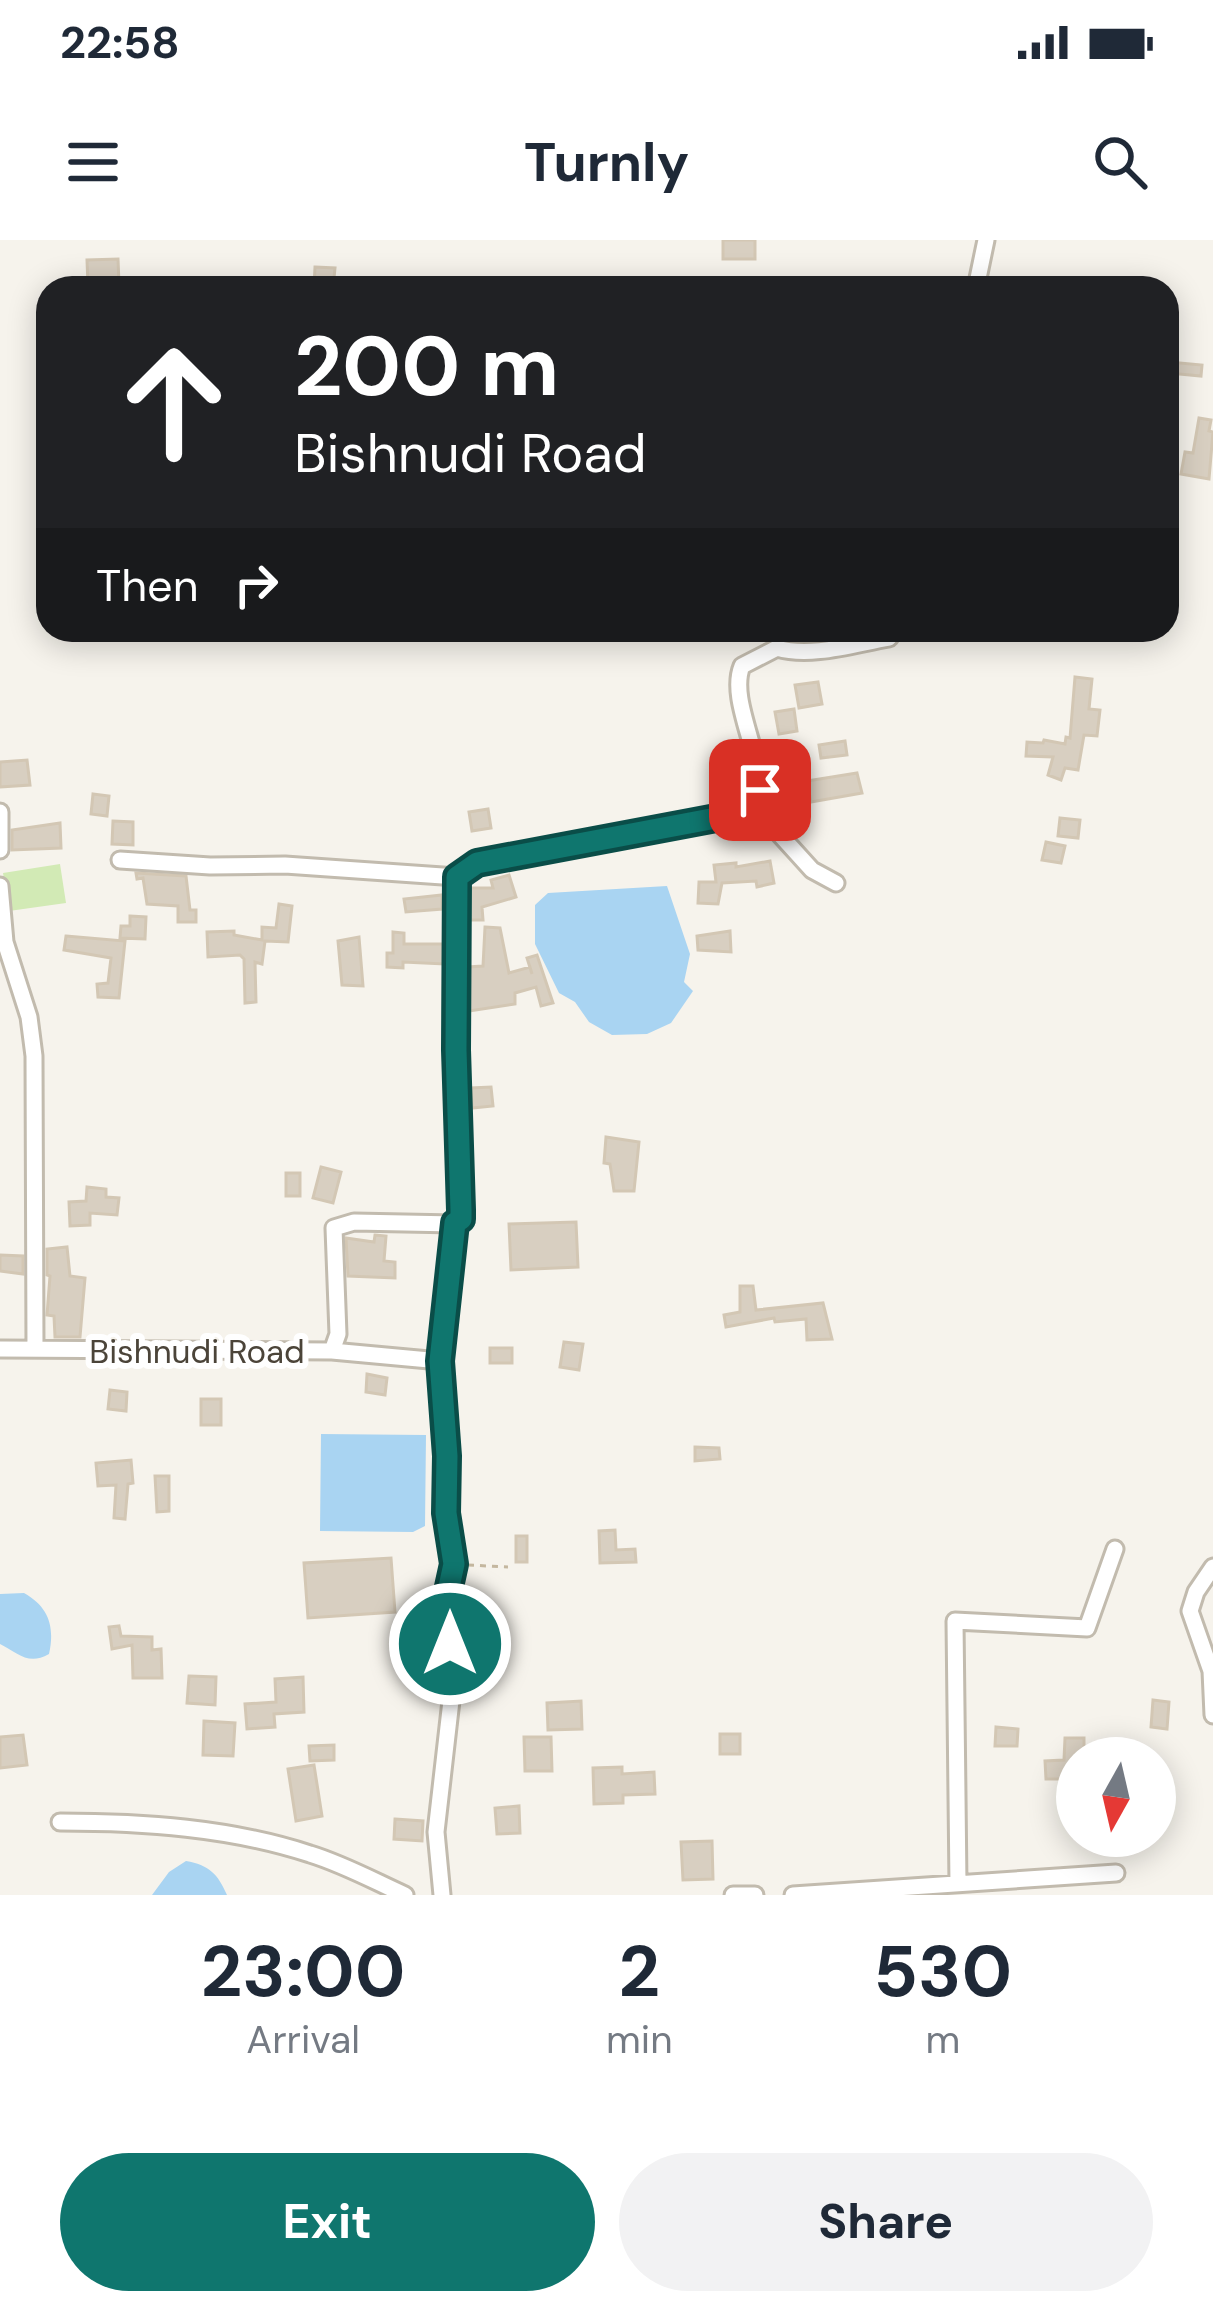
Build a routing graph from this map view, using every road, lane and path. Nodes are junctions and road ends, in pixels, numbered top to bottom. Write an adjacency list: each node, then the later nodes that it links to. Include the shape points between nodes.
1 (986, 240): 2 (street)
2 (978, 276)
3 (865, 642): 4 (street, via 777,648 742,665 760,790)
4 (754, 806): 8 (street, via 477,863); 9 (street, via 812,870)
5 (0, 812): 6 (street)
6 (0, 850)
7 (120, 860): 8 (street)
8 (457, 877): 11 (street)
9 (836, 883)
10 (0, 886): 13 (street, via 5,942 34,1056)
11 (455, 1223): 14 (street, Bishnudi Road, via 334,1228); 15 (street)
12 (0, 1349): 13 (street, Bishnudi Road)
13 (35, 1349): 14 (street, Bishnudi Road)
14 (332, 1351): 15 (street)
15 (440, 1361): 17 (street)
16 (1115, 1549): 23 (street, via 1087,1628 955,1621)
17 (454, 1564): 18 (path); 25 (street, via 447,1596 452,1692 436,1832)
18 (508, 1567)
19 (1213, 1568): 20 (street, via 1190,1611 1211,1671)
20 (1213, 1715)
21 (60, 1822): 24 (street, via 219,1833 311,1854)
22 (1116, 1873): 23 (street)
23 (958, 1884): 28 (street)
24 (405, 1895)
25 (442, 1895)
26 (733, 1895): 27 (street)
27 (754, 1895)
28 (793, 1895)

